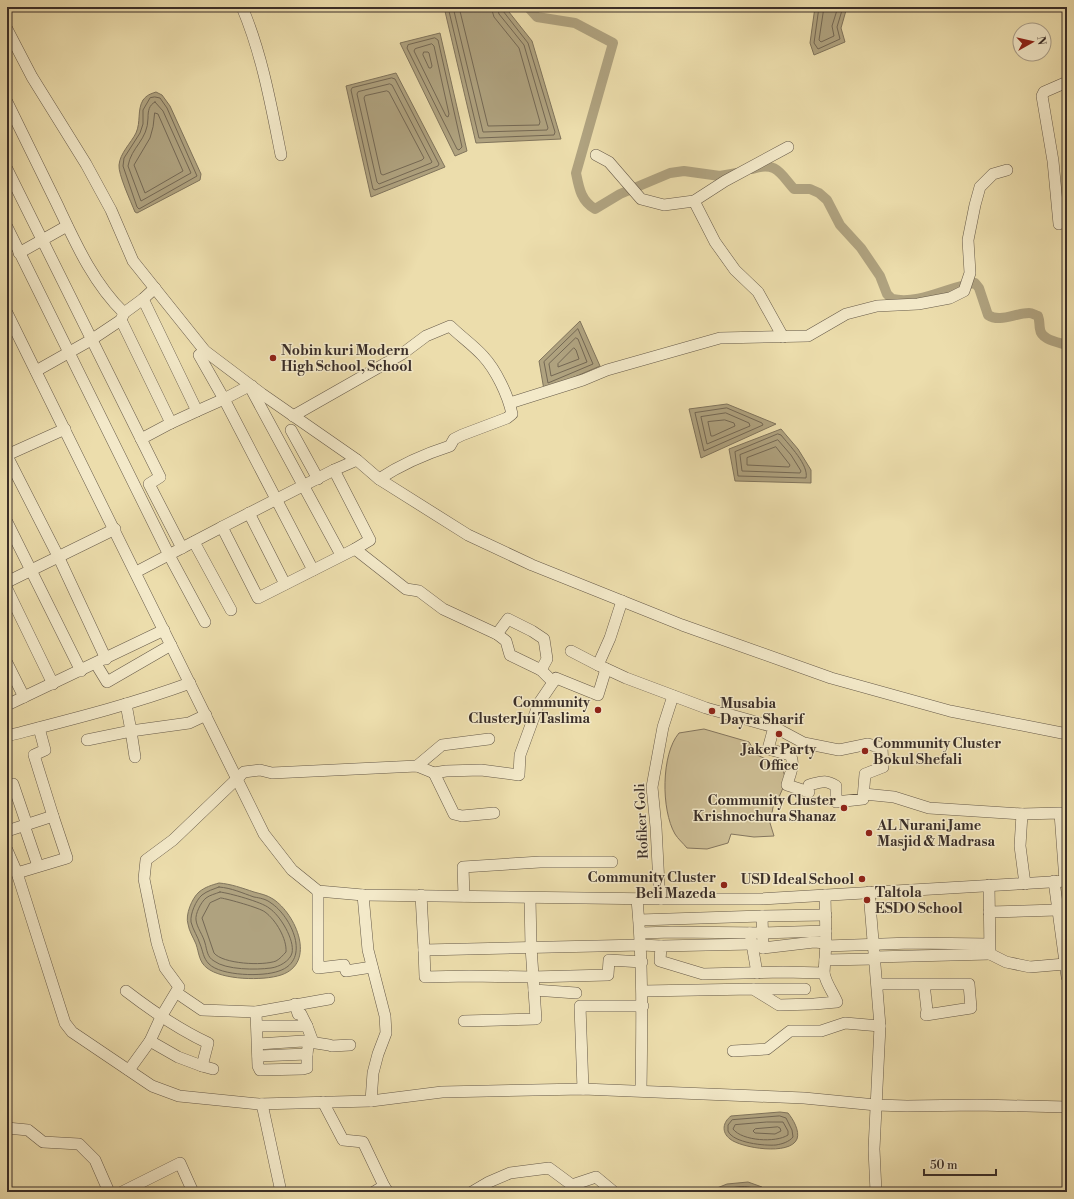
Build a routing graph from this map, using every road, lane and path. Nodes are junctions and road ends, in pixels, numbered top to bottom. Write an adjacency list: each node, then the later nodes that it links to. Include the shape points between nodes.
1 (242, 7): 6 (street, via 269,94)
2 (7, 29): 16 (street, via 32,77 90,171 111,210 133,261)
3 (1067, 82): 11 (street, via 1044,92 1042,96 1053,161)
4 (7, 102): 12 (street)
5 (788, 147): 10 (street)
6 (281, 155)
7 (596, 155): 10 (street, via 608,162 641,199 664,205)
8 (7, 169): 14 (street)
9 (1008, 170): 21 (street, via 993,174 980,186 968,240 970,273 964,290 950,298 918,304 877,306 846,314 808,336)
10 (694, 201): 21 (street, via 715,242 735,270 758,292)
11 (1059, 224)
12 (67, 226): 14 (street); 19 (street, via 93,274)
13 (7, 227): 15 (street)
14 (42, 241): 15 (street); 22 (street)
15 (19, 253): 24 (street)
16 (155, 288): 17 (street); 23 (street)
17 (143, 299): 19 (street); 29 (street)
18 (7, 313): 20 (street)
19 (123, 317): 22 (street); 31 (street)
20 (10, 327): 25 (street)
21 (783, 337): 28 (street, via 720,338 607,370)
22 (91, 340): 24 (street); 34 (street)
23 (205, 351): 26 (street); 27 (street, via 199,355)
24 (69, 352): 25 (street); 49 (street)
25 (36, 371): 32 (street)
26 (250, 386): 27 (street); 30 (street); 40 (street)
27 (224, 399): 29 (street); 41 (street)
28 (510, 403): 30 (street, via 498,378 483,356 450,326 426,336 402,354); 39 (street, via 511,416 458,437 450,446 399,466)
29 (197, 411): 31 (street)
30 (294, 416): 36 (street)
31 (171, 423): 34 (street)
32 (65, 429): 35 (street); 45 (street)
33 (291, 430): 38 (street)
34 (141, 439): 47 (street, via 160,477 149,484)
35 (7, 456): 51 (street)
36 (357, 460): 37 (street); 39 (street)
37 (334, 470): 38 (street); 48 (street, via 370,540)
38 (318, 479): 40 (street)
39 (379, 479): 58 (street, via 468,535 532,565)
40 (304, 486): 41 (street); 50 (street)
41 (276, 500): 42 (street); 52 (street)
42 (249, 513): 44 (street); 56 (street)
43 (7, 522): 53 (street)
44 (222, 527): 46 (street); 56 (street, via 258,598)
45 (115, 529): 51 (street); 54 (street)
46 (194, 542): 47 (street); 59 (street)
47 (182, 548): 49 (street)
48 (355, 549): 50 (street); 62 (street, via 406,589 419,591 443,608)
49 (169, 555): 54 (street); 60 (street)
50 (342, 555): 52 (street)
51 (59, 558): 53 (street); 65 (street)
52 (313, 570): 56 (street)
53 (31, 571): 55 (street); 69 (street)
54 (136, 572): 61 (street)
55 (7, 582)
56 (285, 584)
57 (7, 589): 72 (street)
58 (622, 601): 67 (street); 81 (street, via 831,678 950,711)
59 (231, 610)
60 (205, 622)
61 (164, 630): 63 (street); 65 (street)
62 (496, 634): 68 (street, via 506,641 510,655); 68 (street, via 508,619 544,639 546,659)
63 (172, 645): 65 (street, via 107,682); 70 (street)
64 (571, 651): 67 (street)
65 (101, 661): 69 (street)
66 (7, 664): 74 (street)
67 (602, 667): 71 (street, via 598,695 556,678); 73 (street)
68 (541, 670): 71 (street)
69 (81, 671): 72 (street)
70 (190, 682): 75 (street); 77 (street)
71 (554, 682): 87 (street, via 540,703 520,755 519,775 481,770)
72 (53, 684): 74 (street)
73 (673, 696): 78 (street); 111 (street, Rofiker Goli, via 663,727 652,787)
74 (24, 697): 76 (street)
75 (126, 704): 79 (street); 80 (street)
76 (7, 705)
77 (206, 715): 80 (street, via 189,724); 88 (street)
78 (774, 727): 90 (street, via 811,745 839,750 868,744 882,748 883,767 865,774); 90 (street, via 768,749 790,755 793,760 787,785 809,792 810,785 822,781 830,782 836,786 836,802 863,799)
79 (39, 728): 82 (street); 93 (street, via 45,750 34,755)
80 (131, 731): 84 (street); 85 (street)
81 (1067, 734)
82 (7, 736)
83 (489, 739): 86 (street, via 442,745)
84 (87, 740)
85 (136, 757)
86 (417, 766): 87 (street); 88 (street, via 272,773 260,770 244,772)
87 (434, 773): 91 (street, via 454,814 462,816)
88 (237, 778): 103 (street, via 264,834 292,870); 143 (street, via 173,840 146,860 144,879 155,936 165,968 179,988)
89 (13, 784): 94 (street)
90 (864, 794): 92 (street, via 894,797 929,808)
91 (494, 813)
92 (1022, 814): 100 (street, via 1060,813); 101 (street, via 1020,846)
93 (53, 816): 94 (street); 98 (street, via 67,858)
94 (26, 825): 95 (street); 98 (street)
95 (7, 831)
96 (7, 850): 99 (street)
97 (612, 862): 108 (street, via 540,862 462,867)
98 (38, 866): 99 (street)
99 (17, 873): 159 (street, via 65,1023 72,1032)
100 (1062, 881): 101 (street); 112 (street)
101 (1025, 884): 102 (street)
102 (989, 885): 104 (street); 113 (street)
103 (318, 891): 105 (street); 131 (street, via 318,968 344,965 346,971)
104 (869, 892): 107 (street); 120 (street)
105 (363, 895): 106 (street); 131 (street)
106 (420, 895): 108 (street); 126 (street)
107 (825, 895): 111 (street, via 760,899); 114 (street)
108 (464, 896): 109 (street)
109 (530, 898): 110 (street); 124 (street)
110 (637, 899): 111 (street); 116 (street)
111 (661, 899)
112 (1057, 910): 113 (street); 130 (street)
113 (989, 912): 125 (street)
114 (826, 915): 115 (street); 117 (street)
115 (762, 916): 116 (street); 119 (street)
116 (639, 920): 118 (street)
117 (826, 930): 119 (street); 121 (street)
118 (640, 933): 119 (street); 122 (street)
119 (755, 936): 121 (street, via 763,948 814,942); 123 (street); 132 (street)
120 (873, 943): 121 (street); 125 (street, via 911,942); 127 (street)
121 (826, 944): 128 (street)
122 (642, 945): 123 (street); 124 (street); 129 (street)
123 (661, 946): 132 (street, via 660,961 703,974)
124 (531, 947): 126 (street); 134 (street)
125 (990, 949): 127 (street); 130 (street, via 1006,962 1030,967)
126 (424, 950): 134 (street, via 425,977)
127 (874, 958): 128 (street); 136 (street)
128 (825, 960): 133 (street)
129 (642, 962): 134 (street, via 610,960 608,975); 142 (street)
130 (1065, 964): 135 (street)
131 (372, 967): 162 (street, via 385,1016 386,1033 373,1074)
132 (757, 973): 133 (street)
133 (824, 973): 138 (street, via 826,983 837,1002 778,1005)
134 (532, 977): 140 (street)
135 (1067, 977)
136 (877, 984): 137 (street); 153 (street)
137 (924, 984): 137 (street, via 969,984 972,1008 926,1015)
138 (753, 989): 139 (street); 142 (street)
139 (805, 989)
140 (534, 990): 144 (street); 150 (street, via 540,1019)
141 (126, 991): 149 (street)
142 (643, 991): 147 (street)
143 (177, 993): 148 (street, via 202,1010); 149 (street)
144 (576, 993)
145 (329, 999): 146 (street)
146 (295, 1004): 148 (street); 152 (street, via 298,1014 301,1014)
147 (643, 1006): 160 (street, via 580,1006); 161 (street)
148 (256, 1012): 151 (street)
149 (161, 1017): 154 (street); 154 (street, via 208,1043 207,1068 178,1057)
150 (464, 1021)
151 (257, 1026): 152 (street); 156 (street)
152 (307, 1026): 155 (street)
153 (880, 1026): 158 (street, via 846,1023 821,1032 790,1031 767,1049); 165 (street)
154 (150, 1041): 159 (street)
155 (310, 1042): 156 (street); 156 (street, via 307,1068 303,1069 260,1070); 157 (street, via 332,1046)
156 (258, 1044)
157 (350, 1045)
158 (733, 1051)
159 (130, 1070): 164 (street, via 152,1086 178,1096)
160 (583, 1088): 161 (street); 162 (street, via 442,1092)
161 (641, 1090): 165 (street, via 804,1098)
162 (372, 1101): 163 (street)
163 (323, 1102): 164 (street); 168 (street, via 343,1140 363,1142)
164 (262, 1104): 172 (street)
165 (876, 1105): 166 (street); 176 (street)
166 (1067, 1107)
167 (7, 1128): 169 (street, via 28,1130 43,1142 79,1144 95,1160)
168 (386, 1189): 173 (street)
169 (109, 1192)
170 (122, 1192): 171 (street, via 180,1164)
171 (193, 1192)
172 (281, 1192)
173 (374, 1192)
174 (472, 1192): 175 (street, via 510,1173 549,1168 572,1185 596,1177)
175 (614, 1192)
176 (876, 1192)

